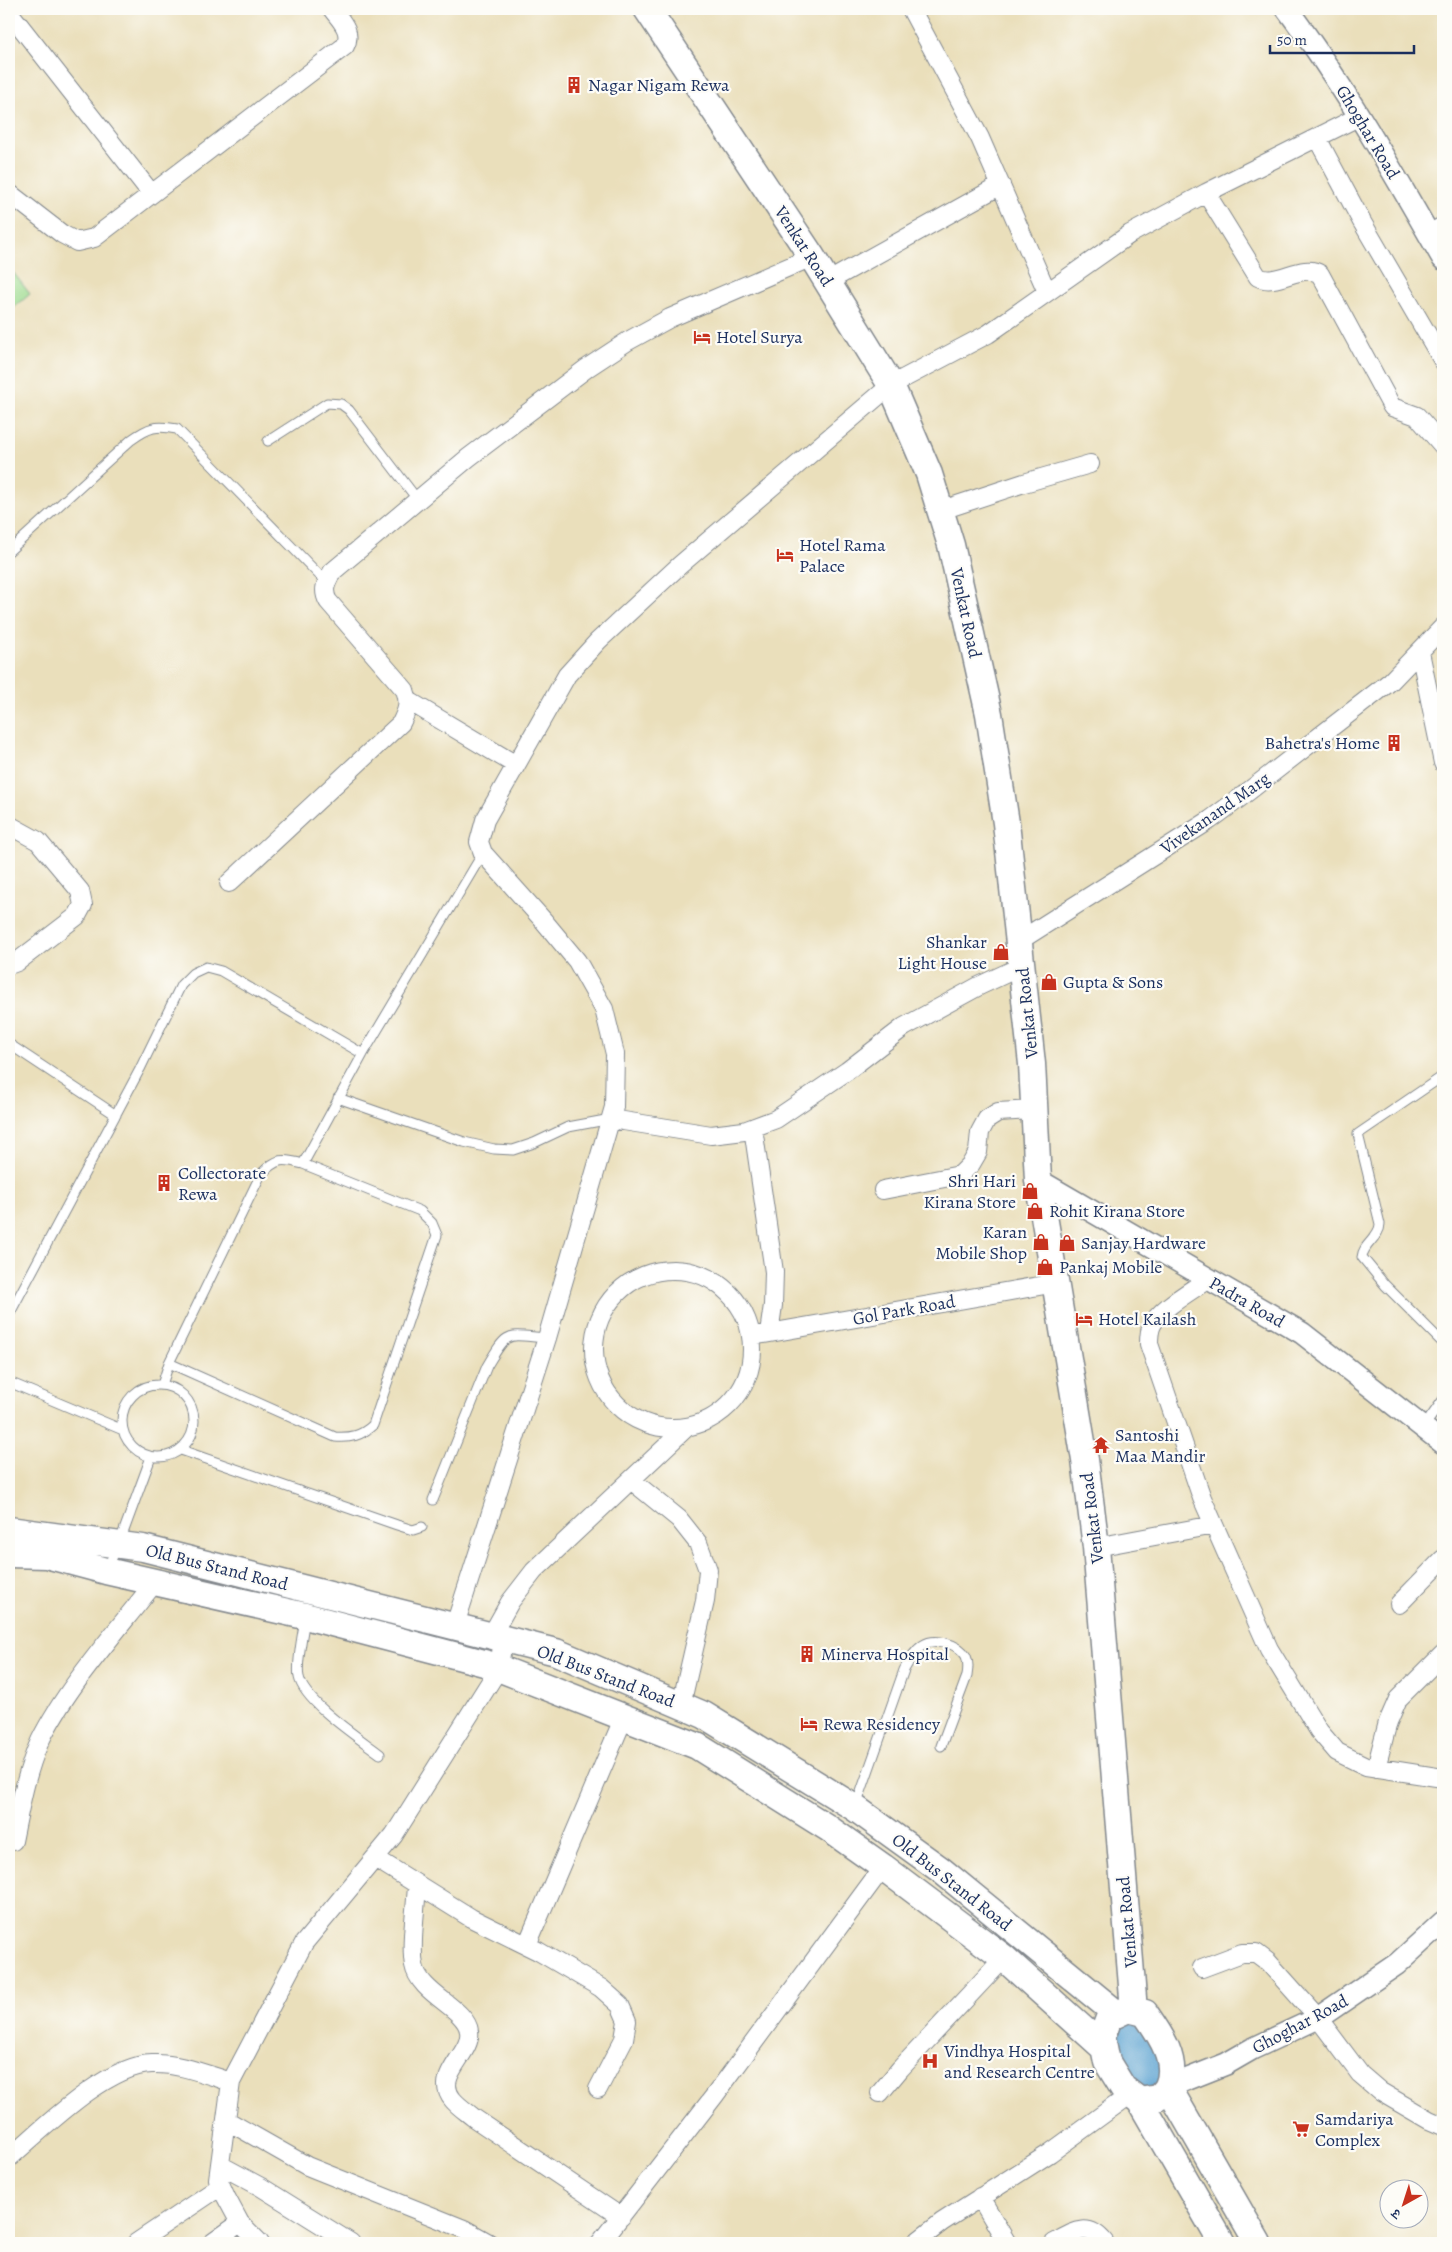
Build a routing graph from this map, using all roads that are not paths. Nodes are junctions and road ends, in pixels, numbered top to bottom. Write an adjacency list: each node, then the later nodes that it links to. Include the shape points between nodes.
1 (332, 9): 10 (street, via 348,33 345,46)
2 (647, 9): 13 (main road, Venkat Road)
3 (1287, 9): 6 (street, Ghoghar Road)
4 (916, 11): 8 (street)
5 (9, 12): 10 (street)
6 (1360, 116): 7 (street); 12 (street, Ghoghar Road)
7 (1317, 138): 11 (street); 17 (street)
8 (1000, 185): 15 (street); 16 (street)
9 (9, 193): 10 (street, via 77,242 94,238)
10 (151, 193)
11 (1206, 193): 16 (street, via 1130,234); 20 (street, via 1258,277 1266,280 1310,270 1320,274 1392,407 1417,416)
12 (1436, 230): 14 (street, Ghoghar Road)
13 (812, 257): 15 (main road, Venkat Road); 22 (street, via 670,318 628,340)
14 (1443, 259)
15 (827, 282): 18 (main road, Venkat Road)
16 (1047, 292): 18 (street, via 988,334)
17 (1443, 361)
18 (891, 385): 23 (main road, Venkat Road); 30 (street, via 680,565 598,641 567,675)
19 (268, 441): 22 (lane, via 327,403 341,404 349,410)
20 (1443, 446)
21 (1090, 464): 23 (street)
22 (417, 500): 25 (street, via 332,572)
23 (942, 510): 34 (main road, Venkat Road, via 989,714)
24 (9, 551): 25 (lane, via 131,440 159,426 177,428)
25 (326, 582): 28 (street, via 324,594 328,601 405,690)
26 (1443, 627): 27 (street, Vivekanand Marg)
27 (1420, 652): 29 (street); 34 (street, Vivekanand Marg, via 1391,681 1210,820)
28 (409, 701): 30 (street); 33 (street, via 401,724)
29 (1443, 763)
30 (516, 765): 32 (street, via 482,829 480,842)
31 (13, 832): 35 (street, via 38,841 80,891 83,905 77,916)
32 (483, 853): 37 (lane); 42 (street, via 577,961 604,1009 615,1054)
33 (229, 883)
34 (1021, 954): 40 (main road, Venkat Road); 43 (street, Vivekanand Marg, via 979,986 904,1027 776,1119)
35 (9, 965)
36 (9, 1044): 41 (lane)
37 (363, 1054): 39 (lane); 41 (lane, via 221,971 206,967 193,973 181,985)
38 (1443, 1076): 52 (lane, via 1358,1134 1380,1224 1380,1230 1362,1252 1362,1257)
39 (338, 1098): 42 (lane, via 464,1142 494,1149 513,1150 568,1127); 44 (lane)
40 (1035, 1110): 45 (main road, Venkat Road); 46 (street, via 998,1112 987,1119 980,1132 978,1152 960,1175)
41 (116, 1115): 49 (lane)
42 (611, 1119): 43 (street, Vivekanand Marg, via 711,1135); 51 (street)
43 (753, 1128): 50 (street, via 774,1272 773,1305)
44 (303, 1164): 53 (lane, via 286,1159 274,1162 261,1174); 53 (lane, via 420,1211 432,1223 437,1235 373,1425 364,1434 335,1437)
45 (1038, 1180): 47 (street, Padra Road); 48 (main road, Venkat Road)
46 (883, 1190)
47 (1208, 1279): 58 (street, Padra Road, via 1302,1333); 65 (street, via 1152,1323 1149,1344)
48 (1056, 1283): 50 (street, Gol Park Road); 69 (main road, Venkat Road)
49 (9, 1315)
50 (760, 1335): 57 (street, via 751,1367 738,1395 716,1416); 57 (street, via 720,1284 692,1271 661,1270 631,1281 608,1302 596,1331 595,1362 606,1391 628,1414 656,1426)
51 (547, 1338): 64 (lane, via 512,1335 505,1338 487,1366); 76 (street)
52 (1443, 1343)
53 (169, 1363): 55 (lane)
54 (9, 1382): 59 (lane)
55 (162, 1385): 59 (lane, via 144,1387 128,1400); 61 (lane, via 183,1395 194,1413 192,1433)
56 (1443, 1400): 58 (lane)
57 (687, 1427): 63 (street)
58 (1423, 1428): 60 (street, Padra Road)
59 (123, 1430): 62 (lane, via 133,1448)
60 (1443, 1444)
61 (181, 1450): 62 (lane, via 167,1456); 66 (lane, via 413,1530)
62 (151, 1457): 68 (lane)
63 (631, 1480): 77 (street, via 534,1571 510,1602); 80 (street, via 679,1519 698,1543 708,1570 705,1601)
64 (433, 1500)
65 (1214, 1525): 69 (street); 84 (street, via 1269,1649 1319,1731 1337,1752 1354,1762)
66 (422, 1527)
67 (9, 1530): 68 (main road, Old Bus Stand Road)
68 (119, 1544): 72 (lane); 76 (main road, Old Bus Stand Road)
69 (1096, 1547): 95 (main road, Venkat Road)
70 (9, 1554): 72 (main road, Old Bus Stand Road, via 46,1555)
71 (1443, 1559): 74 (street)
72 (106, 1571): 73 (main road, Old Bus Stand Road)
73 (155, 1582): 75 (main road, Old Bus Stand Road); 87 (street, via 70,1691 40,1741 23,1792)
74 (1400, 1604)
75 (305, 1616): 79 (main road, Old Bus Stand Road); 83 (lane, via 298,1676 305,1691 316,1704)
76 (454, 1628): 77 (main road, Old Bus Stand Road)
77 (497, 1638): 79 (street); 80 (main road, Old Bus Stand Road, via 556,1652)
78 (1443, 1654): 84 (street, via 1398,1699 1388,1722)
79 (499, 1668): 81 (main road, Old Bus Stand Road); 88 (street, via 394,1835)
80 (681, 1705): 86 (main road, Old Bus Stand Road, via 704,1714)
81 (624, 1717): 89 (main road, Old Bus Stand Road, via 698,1746 828,1828); 92 (street)
82 (941, 1746): 86 (lane, via 968,1676 968,1664 957,1646 925,1643 913,1654 904,1670)
83 (380, 1754)
84 (1376, 1768): 85 (street)
85 (1443, 1778)
86 (855, 1808): 95 (main road, Old Bus Stand Road)
87 (13, 1840)
88 (375, 1858): 90 (street); 98 (street, via 304,1943)
89 (883, 1867): 93 (main road, Old Bus Stand Road); 109 (street)
90 (417, 1885): 92 (street, via 471,1918); 109 (street, via 414,1966 431,1992 465,2020 470,2032 450,2072 448,2088 452,2100)
91 (1443, 1922): 96 (street, Ghoghar Road, via 1397,1964)
92 (527, 1945): 100 (street, via 601,1988 620,2005 627,2021 624,2039)
93 (1004, 1958): 97 (main road, Old Bus Stand Road); 101 (street)
94 (1202, 1968): 96 (street, via 1242,1953 1256,1954 1268,1962)
95 (1126, 2012): 97 (main road, via 1109,2018 1102,2037); 99 (main road, via 1144,2013 1163,2039 1171,2066)
96 (1318, 2018): 99 (street, Ghoghar Road, via 1226,2064); 104 (street, via 1360,2074 1380,2092)
97 (1104, 2048): 102 (main road, via 1107,2062 1123,2088)
98 (230, 2082): 103 (street); 105 (street, via 174,2065 150,2064 128,2070 92,2088)
99 (1168, 2087): 102 (main road, via 1158,2098); 122 (main road)
100 (598, 2088)
101 (880, 2093)
102 (1135, 2097): 108 (street); 121 (main road)
103 (226, 2120): 106 (street); 115 (street, via 307,2166 464,2229)
104 (1443, 2126)
105 (9, 2158)
106 (220, 2165): 107 (street, via 218,2179); 114 (street)
107 (221, 2186): 110 (street); 111 (street)
108 (980, 2197): 117 (street); 118 (street)
109 (621, 2217): 116 (street)
110 (240, 2223): 112 (street); 113 (street)
111 (136, 2243)
112 (212, 2243)
113 (260, 2243)
114 (351, 2243)
115 (489, 2243)
116 (600, 2243)
117 (915, 2243)
118 (1007, 2243)
119 (1054, 2243): 120 (street, via 1086,2229 1095,2232)
120 (1105, 2243)
121 (1222, 2243)
122 (1258, 2243)

